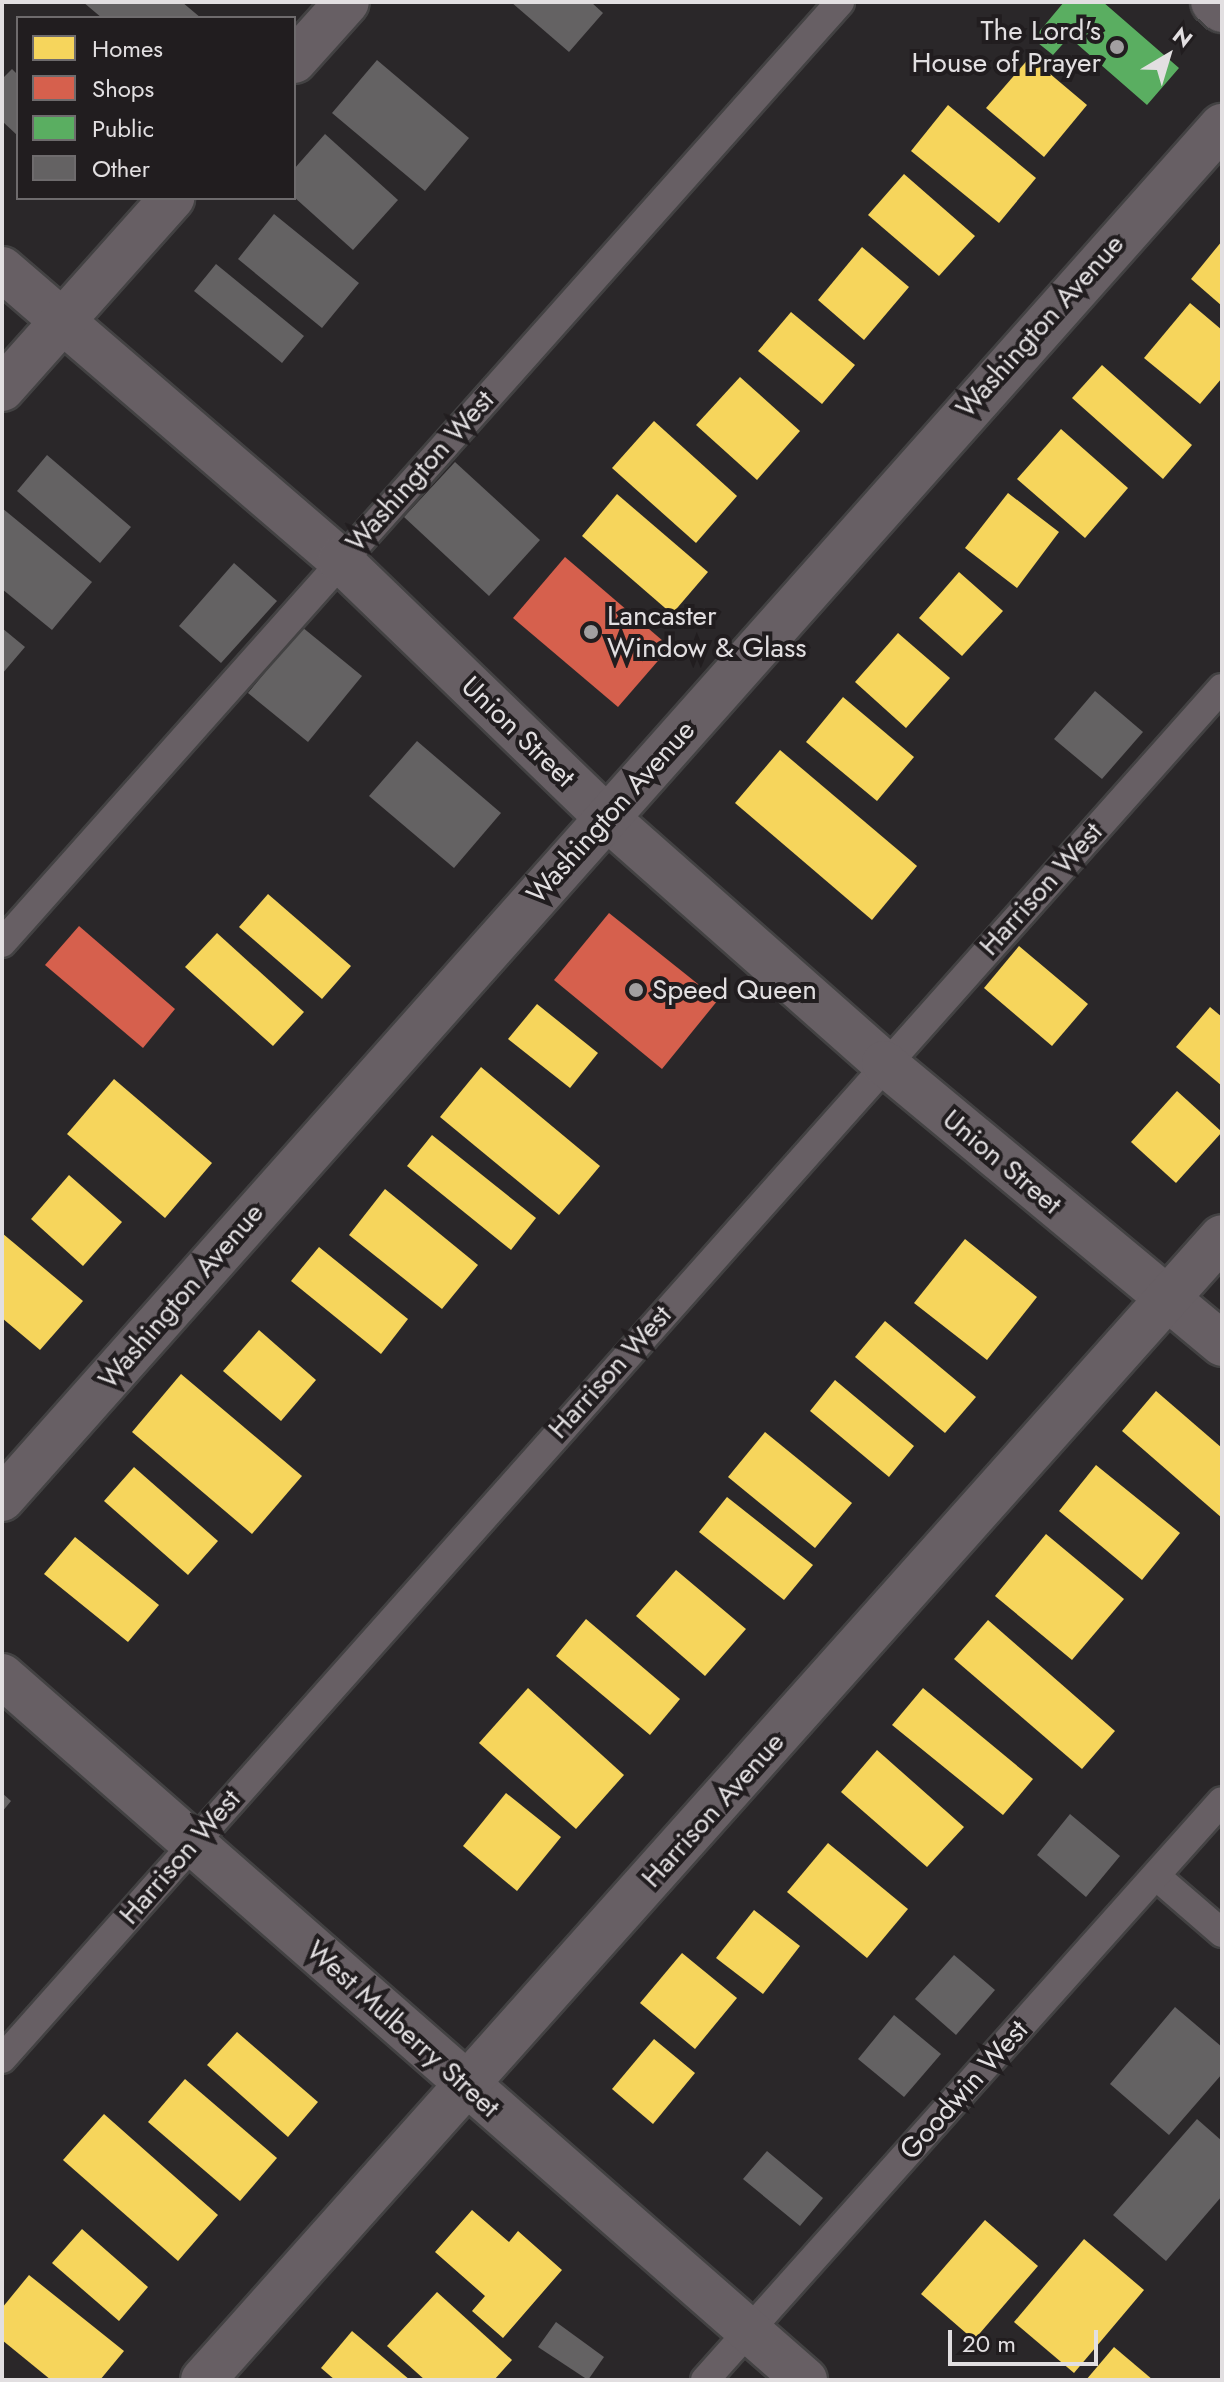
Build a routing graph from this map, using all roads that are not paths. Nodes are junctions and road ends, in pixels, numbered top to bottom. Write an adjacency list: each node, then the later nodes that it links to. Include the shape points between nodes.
1 (347, 2): 5 (street)
2 (840, 2): 11 (lane, Washington West)
3 (1213, 2): 4 (street)
4 (1222, 10)
5 (296, 59)
6 (1222, 126): 13 (street, Washington Avenue)
7 (170, 200): 9 (street)
8 (2, 269): 9 (street, Union Street)
9 (63, 320): 10 (street); 11 (street, Union Street)
10 (2, 389)
11 (340, 560): 13 (street, Union Street); 14 (lane, Washington West)
12 (1222, 688): 15 (lane, Harrison West)
13 (607, 818): 15 (street, Union Street); 19 (street, Washington Avenue)
14 (2, 943)
15 (884, 1063): 17 (street, Union Street); 22 (lane, Harrison West)
16 (1222, 1237): 17 (street, Harrison Avenue)
17 (1168, 1298): 18 (street, Union Street); 26 (street, Harrison Avenue)
18 (1222, 1344)
19 (2, 1499)
20 (2, 1676): 22 (street, West Mulberry Street)
21 (1222, 1801): 23 (lane, Goodwin West)
22 (191, 1843): 25 (lane, Harrison West); 26 (street, West Mulberry Street, via 422,2042)
23 (1156, 1876): 24 (lane); 27 (lane, Goodwin West)
24 (1222, 1933)
25 (2, 2059)
26 (464, 2085): 27 (street, West Mulberry Street); 28 (street, Harrison Avenue)
27 (748, 2332): 29 (lane, Goodwin West); 30 (street, West Mulberry Street)
28 (203, 2380)
29 (705, 2380)
30 (805, 2380)

